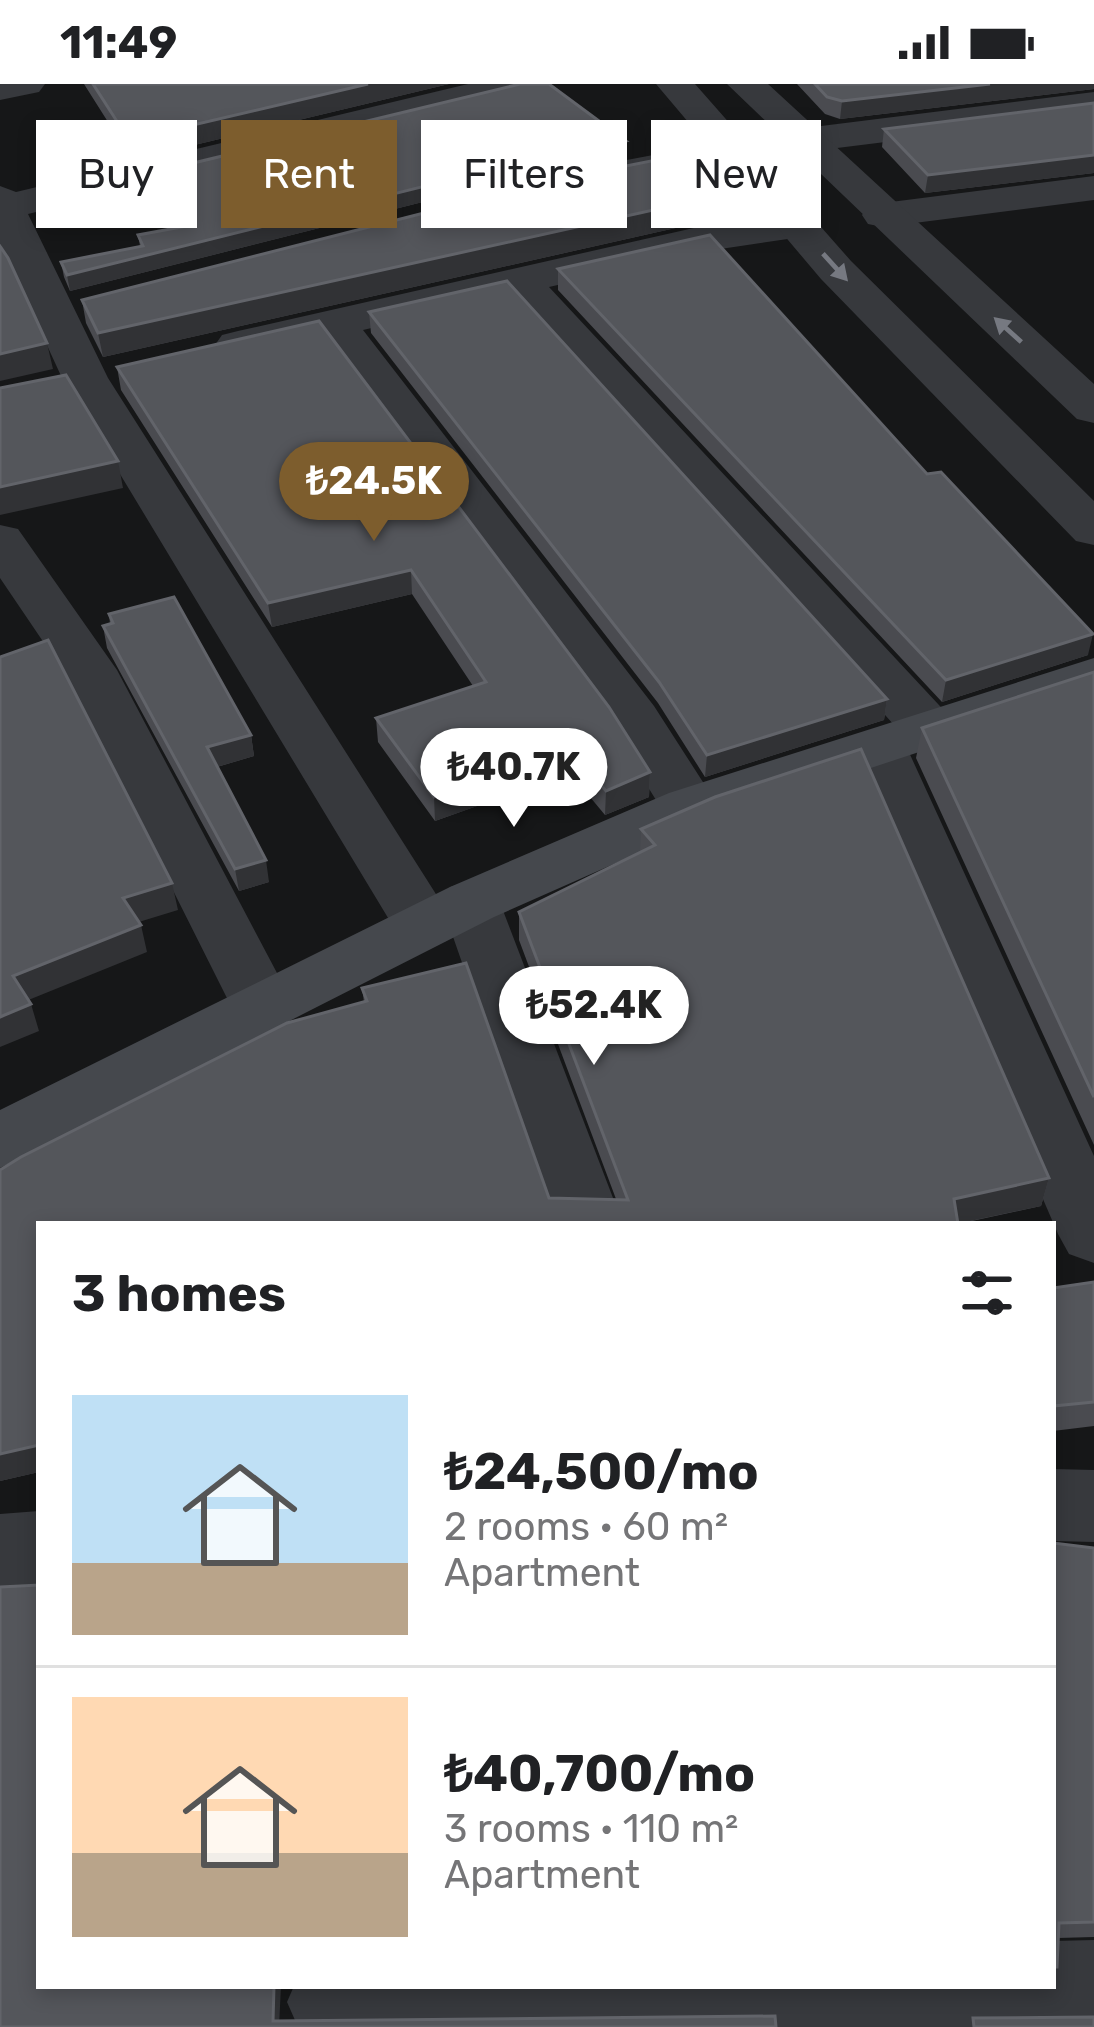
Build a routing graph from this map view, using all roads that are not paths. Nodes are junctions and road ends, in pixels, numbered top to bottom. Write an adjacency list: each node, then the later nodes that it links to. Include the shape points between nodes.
1 (26, 84): 5 (street)
2 (515, 84): 12 (street)
3 (675, 84): 7 (street)
4 (746, 84): 8 (street)
5 (0, 89)
6 (1094, 104): 9 (street)
7 (709, 120)
8 (784, 120)
9 (821, 138)
10 (821, 155): 13 (street)
11 (1087, 196): 13 (street)
12 (2, 202): 16 (street)
13 (883, 215): 20 (street, one-way to 13)
14 (784, 228): 17 (street)
15 (802, 228): 21 (street, one-way to 21)
16 (17, 266): 26 (street, via 80,306 86,378)
17 (519, 281): 18 (street); 24 (street)
18 (335, 324): 19 (street); 25 (street, via 634,719)
19 (199, 353)
20 (1094, 409)
21 (1094, 530)
22 (0, 540): 27 (street, via 90,670)
23 (1094, 675): 24 (main road)
24 (905, 740): 25 (main road); 30 (street)
25 (690, 807): 26 (main road)
26 (448, 914): 27 (main road); 29 (street)
27 (263, 1007): 28 (main road)
28 (0, 1141)
29 (587, 1221)
30 (1094, 1234)
31 (1056, 1505): 32 (street)
32 (1094, 1506)
33 (36, 1548): 34 (street)
34 (0, 1550)
35 (1094, 1987): 36 (street)
36 (1056, 1988)
37 (1009, 1989): 38 (street)
38 (333, 2005)

